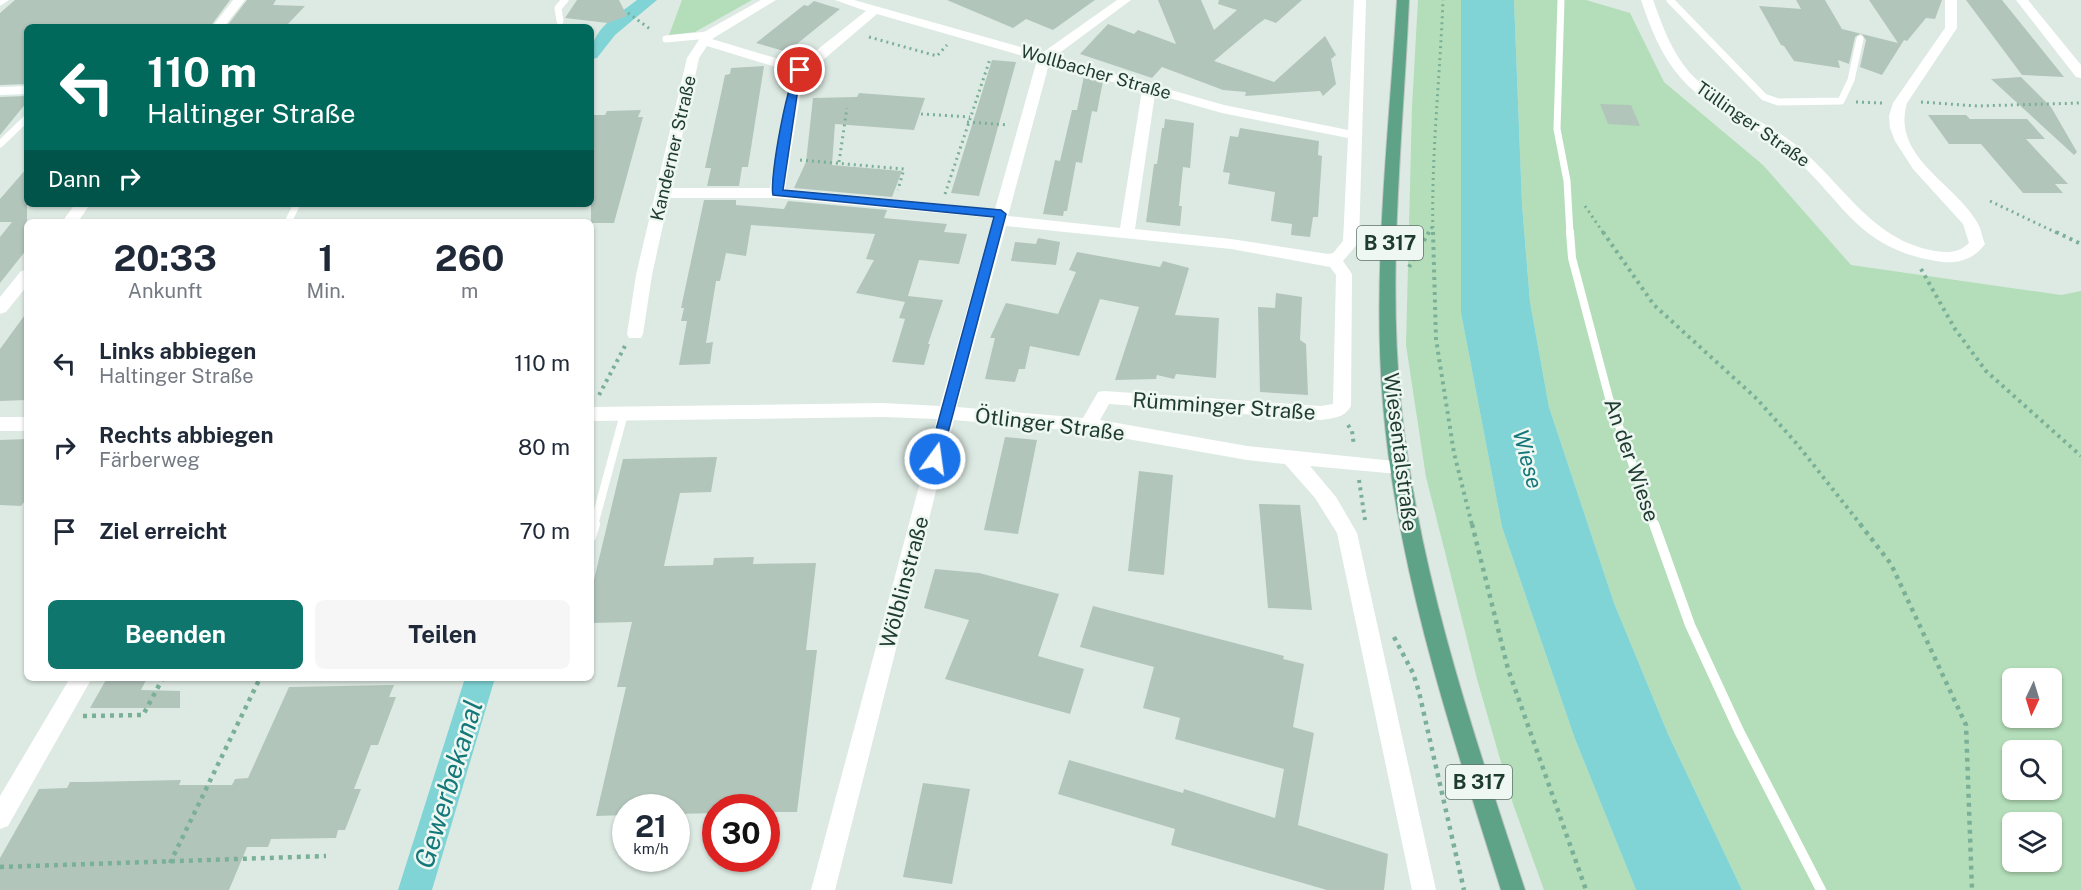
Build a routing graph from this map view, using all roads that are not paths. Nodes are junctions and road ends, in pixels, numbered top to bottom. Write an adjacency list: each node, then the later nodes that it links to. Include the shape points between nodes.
1 (239, 0): 15 (street)
2 (565, 0): 14 (lane, via 558,8)
3 (770, 0): 16 (street)
4 (841, 0): 13 (street, Wollbacher Straße)
5 (1125, 0): 19 (street)
6 (1360, 0): 26 (street)
7 (1403, 0): 43 (main road, Wiesentalstraße / B 317, via 1389,301 1391,402)
8 (1561, 0): 50 (lane, An der Wiese, via 1557,129 1567,181 1572,258 1609,398 1690,625 1739,731)
9 (1647, 0): 11 (street, Tüllinger Straße, via 1665,49 1686,76 1713,98 1791,147 1824,177 1864,226 1887,242 1912,252 1954,257 1977,244 1970,223 1911,155 1896,126 1902,102 1952,26)
10 (1670, 0): 18 (lane, via 1756,91 1778,102 1841,101 1851,80)
11 (1951, 0)
12 (2022, 0): 21 (street)
13 (875, 10): 19 (street, Wollbacher Straße); 20 (street)
14 (560, 21)
15 (220, 24)
16 (706, 38): 17 (lane); 20 (street); 28 (street, Kanderner Straße, via 693,58)
17 (666, 39)
18 (1860, 39)
19 (1044, 57): 22 (street, Wollbacher Straße); 30 (street, Wölblinstraße)
20 (800, 70): 29 (street, via 792,89)
21 (2081, 74)
22 (1149, 87): 26 (street, Wollbacher Straße, via 1222,109); 31 (street)
23 (24, 90): 24 (street)
24 (0, 91)
25 (24, 121): 27 (lane)
26 (1353, 135): 32 (street, via 1351,242 1345,252)
27 (0, 144)
28 (663, 193): 29 (street); 35 (street, Kanderner Straße)
29 (777, 193): 30 (street)
30 (1000, 217): 31 (street); 37 (street, Wölblinstraße)
31 (1126, 232): 32 (street)
32 (1328, 258): 41 (street, Rümminger Straße, via 1344,274 1342,400 1337,411 1104,397)
33 (24, 279): 34 (street)
34 (0, 308)
35 (635, 334)
36 (594, 406): 38 (street, Ötlinger Straße)
37 (947, 413): 38 (street, Ötlinger Straße, via 883,410); 41 (street, Ötlinger Straße); 47 (street, Wölblinstraße)
38 (624, 414): 44 (lane)
39 (0, 424): 40 (street)
40 (24, 424)
41 (1088, 425): 42 (street, Ötlinger Straße)
42 (1291, 458): 43 (street, Ötlinger Straße); 48 (street, via 1322,491 1342,522 1353,556)
43 (1398, 468): 49 (main road, Wiesentalstraße / B 317, via 1415,558 1445,674)
44 (594, 526)
45 (79, 681): 46 (street)
46 (0, 818)
47 (823, 890)
48 (1424, 890)
49 (1513, 890)
50 (1821, 890)

